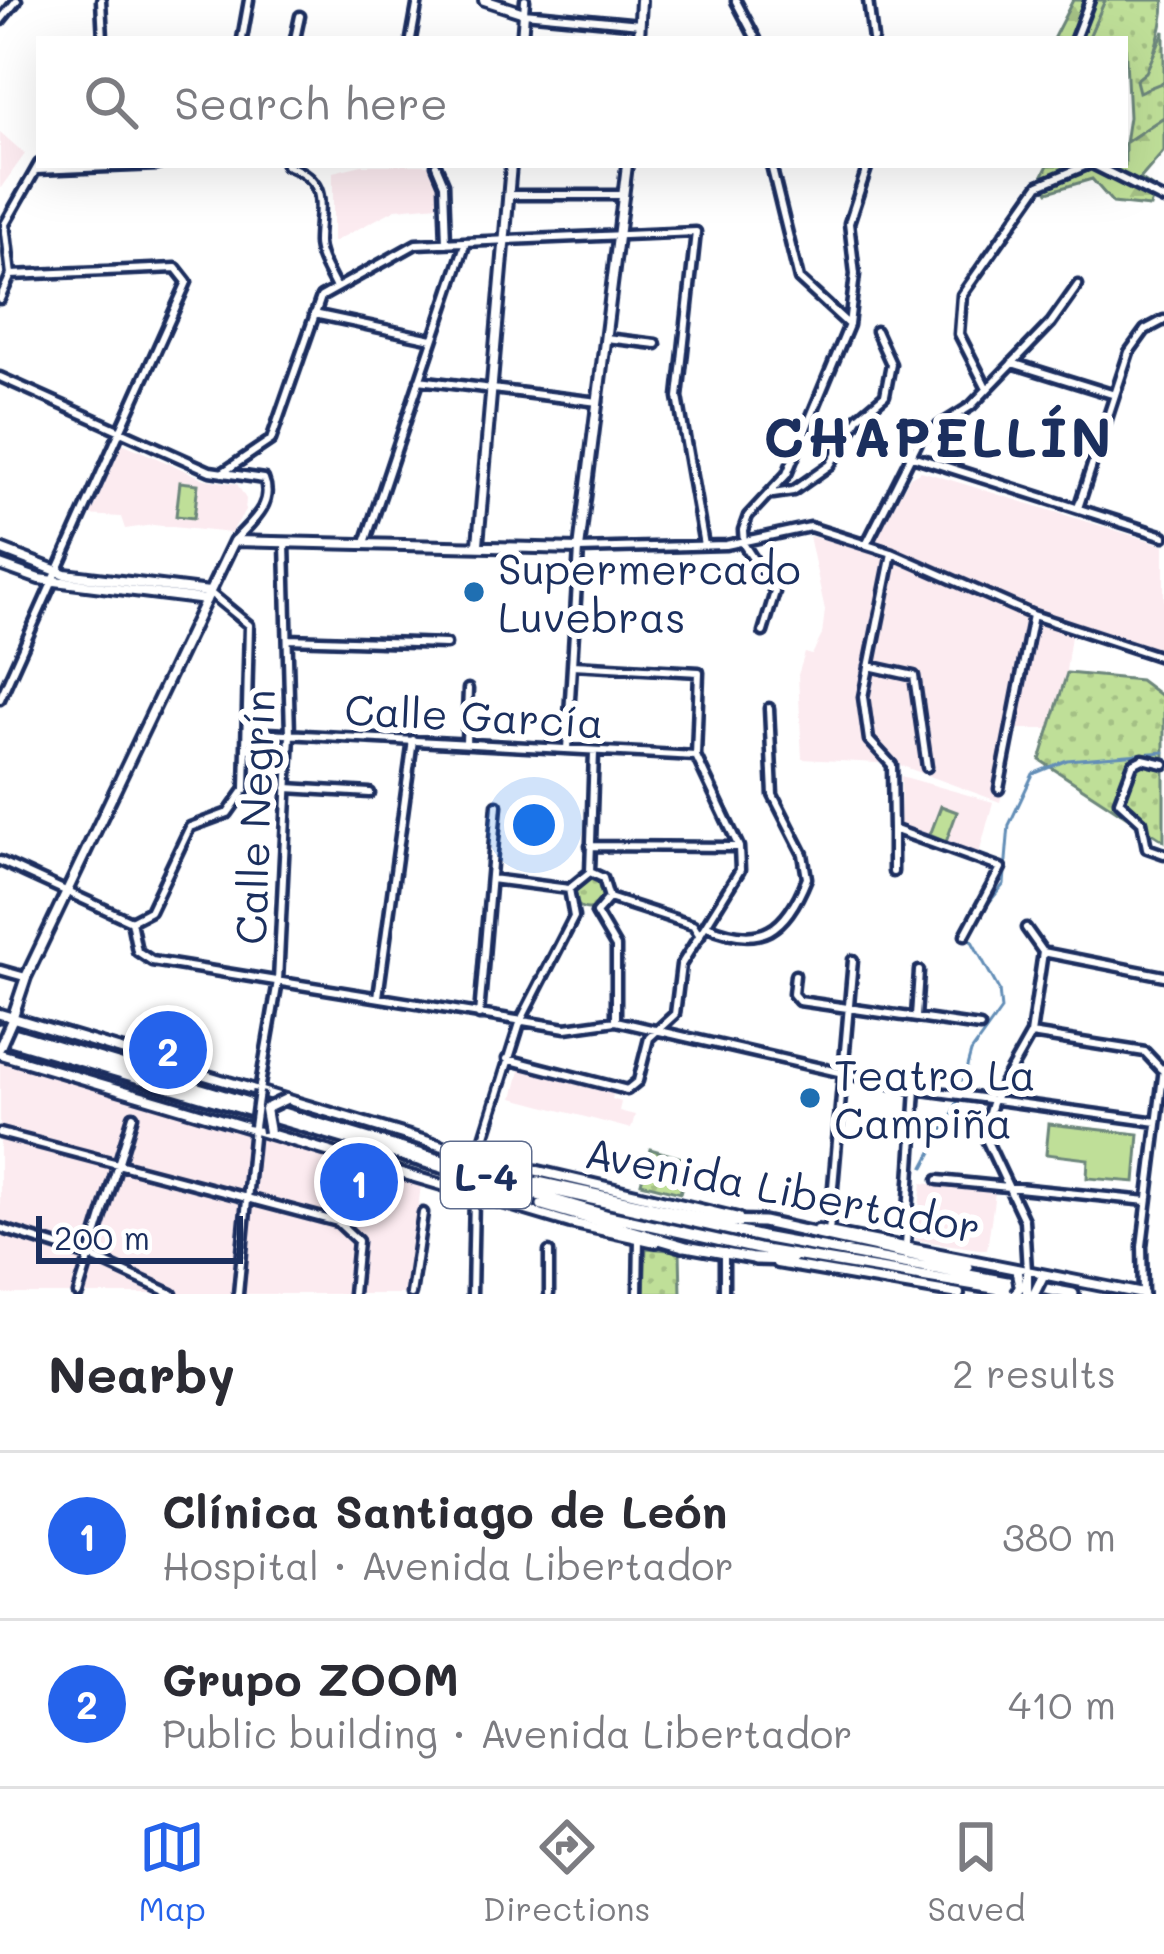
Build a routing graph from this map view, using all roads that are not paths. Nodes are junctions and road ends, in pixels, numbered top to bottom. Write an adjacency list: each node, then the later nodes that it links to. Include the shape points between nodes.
1 (16, 0): 13 (street)
2 (101, 0): 15 (street)
3 (249, 0): 16 (street)
4 (418, 0): 18 (street)
5 (484, 0): 11 (main road)
6 (525, 0): 11 (street)
7 (641, 0): 14 (main road)
8 (868, 0): 22 (street)
9 (1090, 0): 23 (street)
10 (736, 1): 21 (street)
11 (524, 13): 14 (street); 19 (main road)
12 (300, 16): 17 (street)
13 (0, 21)
14 (640, 24): 20 (main road)
15 (103, 36)
16 (243, 36)
17 (296, 36)
18 (412, 36)
19 (522, 36)
20 (638, 36)
21 (754, 36)
22 (874, 36)
23 (1076, 36)
24 (36, 168): 40 (street, via 5,224)
25 (292, 168): 42 (street, via 312,179 322,198 318,249)
26 (437, 168): 39 (street)
27 (511, 168): 33 (main road)
28 (627, 168): 34 (main road)
29 (772, 168): 46 (street, via 799,279)
30 (867, 168): 46 (street, via 849,223)
31 (1083, 168): 54 (street, via 1039,185 962,296 959,334)
32 (1097, 168): 35 (street)
33 (508, 195): 34 (street); 38 (main road)
34 (624, 195): 36 (main road)
35 (1164, 200)
36 (620, 232): 38 (street); 48 (main road); 71 (street, via 696,232 678,397)
37 (466, 242): 38 (street); 39 (street); 49 (street)
38 (504, 242): 55 (main road)
39 (446, 243): 42 (street, via 408,246)
40 (10, 275): 43 (street); 58 (street, via 176,268 187,276)
41 (1078, 285): 51 (street)
42 (336, 288): 44 (street)
43 (0, 299)
44 (314, 314): 49 (street); 60 (street, via 271,440)
45 (1164, 320): 56 (street, via 1129,352)
46 (849, 325): 61 (street, via 787,473)
47 (876, 331): 61 (street, via 891,364 885,395 859,417 830,465 793,490)
48 (606, 338): 50 (street); 57 (main road)
49 (432, 339): 53 (street)
50 (656, 344)
51 (1012, 363): 54 (street); 56 (street)
52 (0, 377): 58 (street)
53 (419, 380): 55 (street); 68 (street)
54 (986, 387): 59 (street)
55 (489, 389): 57 (street); 70 (main road)
56 (1115, 395): 62 (street)
57 (598, 402): 73 (main road)
58 (120, 432): 60 (street); 76 (street)
59 (909, 455): 62 (street); 69 (street)
60 (222, 473): 65 (street, via 267,484 262,510)
61 (770, 494): 66 (street, via 748,516)
62 (1078, 508): 64 (street)
63 (1164, 525): 64 (street)
64 (1161, 535)
65 (234, 541): 67 (main road); 77 (main road)
66 (743, 542): 69 (street, via 810,527); 71 (street); 79 (street, via 775,592)
67 (285, 543): 68 (main road); 80 (street, Calle Negrín)
68 (365, 543): 70 (main road)
69 (868, 543): 74 (street)
70 (478, 544): 73 (main road)
71 (704, 545): 73 (street)
72 (0, 549): 76 (main road)
73 (579, 549): 83 (street)
74 (892, 553): 78 (street); 84 (street)
75 (0, 565): 76 (main road)
76 (55, 576): 77 (main road); 86 (street)
77 (207, 596): 88 (street, via 249,625); 110 (main road)
78 (1033, 616): 82 (street); 98 (street)
79 (763, 632)
80 (287, 639): 81 (street); 89 (street, Calle Negrín)
81 (446, 644)
82 (1164, 658)
83 (572, 665): 92 (street); 94 (street, via 699,672)
84 (869, 665): 96 (street, via 914,676); 101 (street, via 865,729 892,765)
85 (468, 689): 91 (street)
86 (0, 699)
87 (769, 708): 113 (street, via 773,795 807,878 770,933 751,939)
88 (248, 732): 89 (street, Calle García); 112 (street, via 241,799 221,817 190,827 150,911)
89 (290, 735): 90 (street, Calle García); 97 (street, Calle Negrín)
90 (413, 740): 91 (street, Calle García); 125 (street)
91 (466, 742): 92 (street, Calle García)
92 (567, 749): 93 (street, Calle García)
93 (594, 752): 94 (street, Calle García); 102 (street)
94 (696, 756): 103 (street)
95 (1164, 764): 104 (street, via 1133,764 1119,801 1142,822 1144,844)
96 (928, 766)
97 (287, 788): 99 (street); 124 (street, Calle Negrín)
98 (999, 789)
99 (370, 793)
100 (497, 805): 108 (street)
101 (893, 829): 107 (street); 115 (street, via 1002,871)
102 (590, 846): 103 (street); 106 (street)
103 (739, 847): 113 (street, via 736,880)
104 (1164, 854)
105 (0, 861): 110 (street)
106 (590, 872): 109 (street); 111 (street, via 603,878)
107 (893, 872)
108 (491, 879): 109 (street); 128 (street)
109 (568, 889): 131 (street, via 574,917)
110 (69, 892): 112 (street); 123 (main road)
111 (608, 898): 116 (street, via 693,925); 132 (street, via 596,913 616,947)
112 (131, 921): 124 (street, via 133,944 146,959)
113 (707, 926): 116 (street)
114 (1026, 928): 117 (street)
115 (965, 934)
116 (700, 936): 134 (street, via 681,965 675,1014)
117 (1043, 952): 122 (street); 136 (street)
118 (853, 960): 126 (street)
119 (0, 970): 123 (street)
120 (920, 971): 129 (street)
121 (795, 975): 126 (street, via 799,1001)
122 (1164, 976)
123 (26, 977): 130 (main road)
124 (278, 981): 125 (street); 142 (street, Calle Negrín)
125 (378, 998): 128 (street)
126 (848, 1010): 129 (street); 140 (street)
127 (0, 1014): 130 (main road, Avenida Libertador / L-4)
128 (479, 1016): 131 (street)
129 (916, 1017): 133 (street)
130 (12, 1020): 137 (main road, bridge); 142 (main road, Avenida Libertador / L-4)
131 (521, 1020): 132 (street, via 566,1028); 138 (street)
132 (616, 1021): 134 (street)
133 (980, 1027)
134 (662, 1029): 138 (street, via 627,1090); 140 (street)
135 (0, 1033): 154 (main road, Avenida Libertador / L-4); 157 (main road, Avenida Libertador / L-4)
136 (1031, 1034): 139 (street, via 1144,1052); 144 (street)
137 (0, 1051): 147 (main road, Avenida Libertador / L-4)
138 (507, 1059): 151 (street)
139 (1164, 1071): 146 (street)
140 (842, 1075): 141 (street); 166 (street)
141 (916, 1089): 144 (street); 168 (street)
142 (259, 1091): 143 (main road, Avenida Libertador / L-4); 147 (street, Calle Negrín, bridge)
143 (286, 1099): 148 (main road, bridge, via 266,1109); 150 (main road, Avenida Libertador / L-4)
144 (992, 1103): 146 (street); 158 (street, via 985,1145)
145 (134, 1116): 153 (street)
146 (1157, 1122): 162 (street)
147 (254, 1127): 148 (main road, Avenida Libertador / L-4); 160 (street)
148 (269, 1132): 156 (main road, Avenida Libertador / L-4)
149 (0, 1133): 153 (street)
150 (456, 1149): 151 (main road, Avenida Libertador / L-4); 156 (main road, L-4, bridge, via 468,1172)
151 (483, 1158): 152 (main road, Avenida Libertador / L-4); 159 (street, bridge)
152 (504, 1163): 161 (main road, L-4, bridge, via 485,1177); 164 (main road, Avenida Libertador / L-4)
153 (119, 1167): 160 (street); 172 (street)
154 (507, 1180): 164 (main road, L-4, via 717,1221); 175 (main road, Avenida Libertador / L-4)
155 (938, 1180): 158 (street)
156 (444, 1184): 159 (main road, Avenida Libertador / L-4)
157 (493, 1186): 169 (main road, L-4); 177 (main road, Avenida Libertador / L-4, via 758,1249)
158 (1006, 1186): 162 (street); 174 (street, via 1024,1220)
159 (474, 1192): 161 (main road, Avenida Libertador / L-4); 183 (street)
160 (243, 1197): 180 (street); 181 (street, via 338,1222 356,1235)
161 (495, 1199): 167 (main road, Avenida Libertador / L-4)
162 (1147, 1201): 191 (street)
163 (422, 1213): 182 (street)
164 (763, 1222): 166 (main road, Avenida Libertador / L-4); 175 (main road, L-4)
165 (0, 1228): 172 (street)
166 (829, 1232): 168 (main road, Avenida Libertador / L-4)
167 (639, 1239): 169 (main road, Avenida Libertador / L-4); 185 (street)
168 (906, 1245): 174 (main road, Avenida Libertador / L-4)
169 (683, 1246): 171 (main road, Avenida Libertador / L-4)
170 (549, 1252): 184 (street)
171 (724, 1252): 173 (main road, Avenida Libertador / L-4); 186 (street)
172 (92, 1257): 178 (street); 179 (street)
173 (755, 1259): 177 (main road, L-4); 187 (main road, Avenida Libertador / L-4)
174 (1021, 1272): 176 (main road, Avenida Libertador / L-4); 188 (main road, bridge); 189 (main road, bridge)
175 (983, 1276): 190 (main road, Avenida Libertador / L-4)
176 (1044, 1276): 189 (main road, bridge); 191 (main road, Avenida Libertador / L-4)
177 (996, 1287): 189 (main road, Avenida Libertador / L-4)
178 (78, 1294)
179 (172, 1294)
180 (238, 1294)
181 (353, 1294)
182 (411, 1294)
183 (472, 1294)
184 (549, 1294)
185 (638, 1294)
186 (724, 1294)
187 (959, 1294)
188 (1015, 1294)
189 (1030, 1294)
190 (1073, 1294)
191 (1143, 1294)

